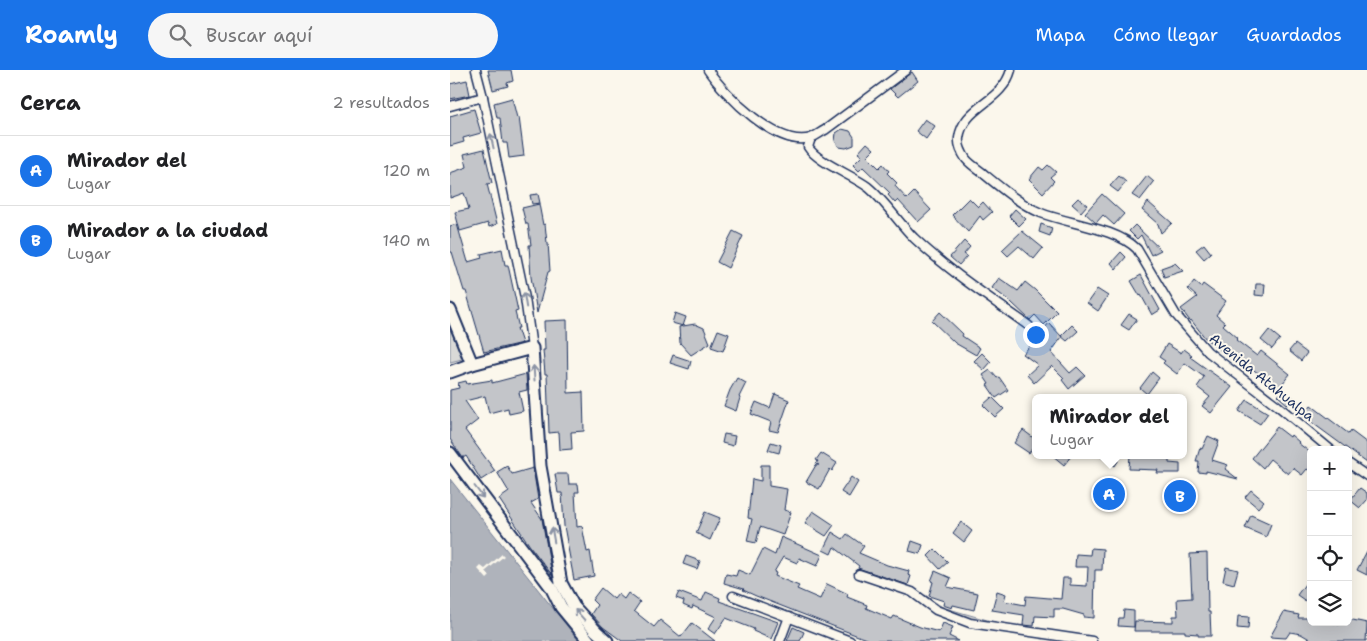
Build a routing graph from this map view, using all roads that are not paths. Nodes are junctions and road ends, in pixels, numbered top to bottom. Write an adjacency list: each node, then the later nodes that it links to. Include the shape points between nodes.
1 (476, 70): 5 (street)
2 (708, 70): 7 (street, via 739,107 767,127 796,138)
3 (906, 70): 7 (street)
4 (1011, 70): 13 (street, Avenida Atahualpa, via 1000,91 964,123 959,138 960,149 967,161 1008,194 1040,212 1130,242 1176,315 1208,352)
5 (483, 97): 6 (street); 10 (street, one-way to 5, via 525,298)
6 (450, 106)
7 (811, 138): 9 (street, via 808,147 813,155 868,187 914,237 951,270)
8 (450, 310): 11 (main road)
9 (1029, 326)
10 (532, 348): 11 (main road); 18 (main road, one-way to 10, via 540,466)
11 (472, 364): 12 (main road)
12 (450, 372)
13 (1326, 446)
14 (450, 453): 18 (main road, one-way to 18)
15 (1352, 466): 16 (street)
16 (1367, 476)
17 (859, 574): 25 (street, via 912,592 936,610 970,623)
18 (556, 585): 21 (main road, via 561,607); 22 (main road, one-way to 18)
19 (733, 596): 20 (street)
20 (789, 617): 23 (street); 24 (street)
21 (589, 641)
22 (606, 641)
23 (780, 641)
24 (850, 641)
25 (1092, 641)

